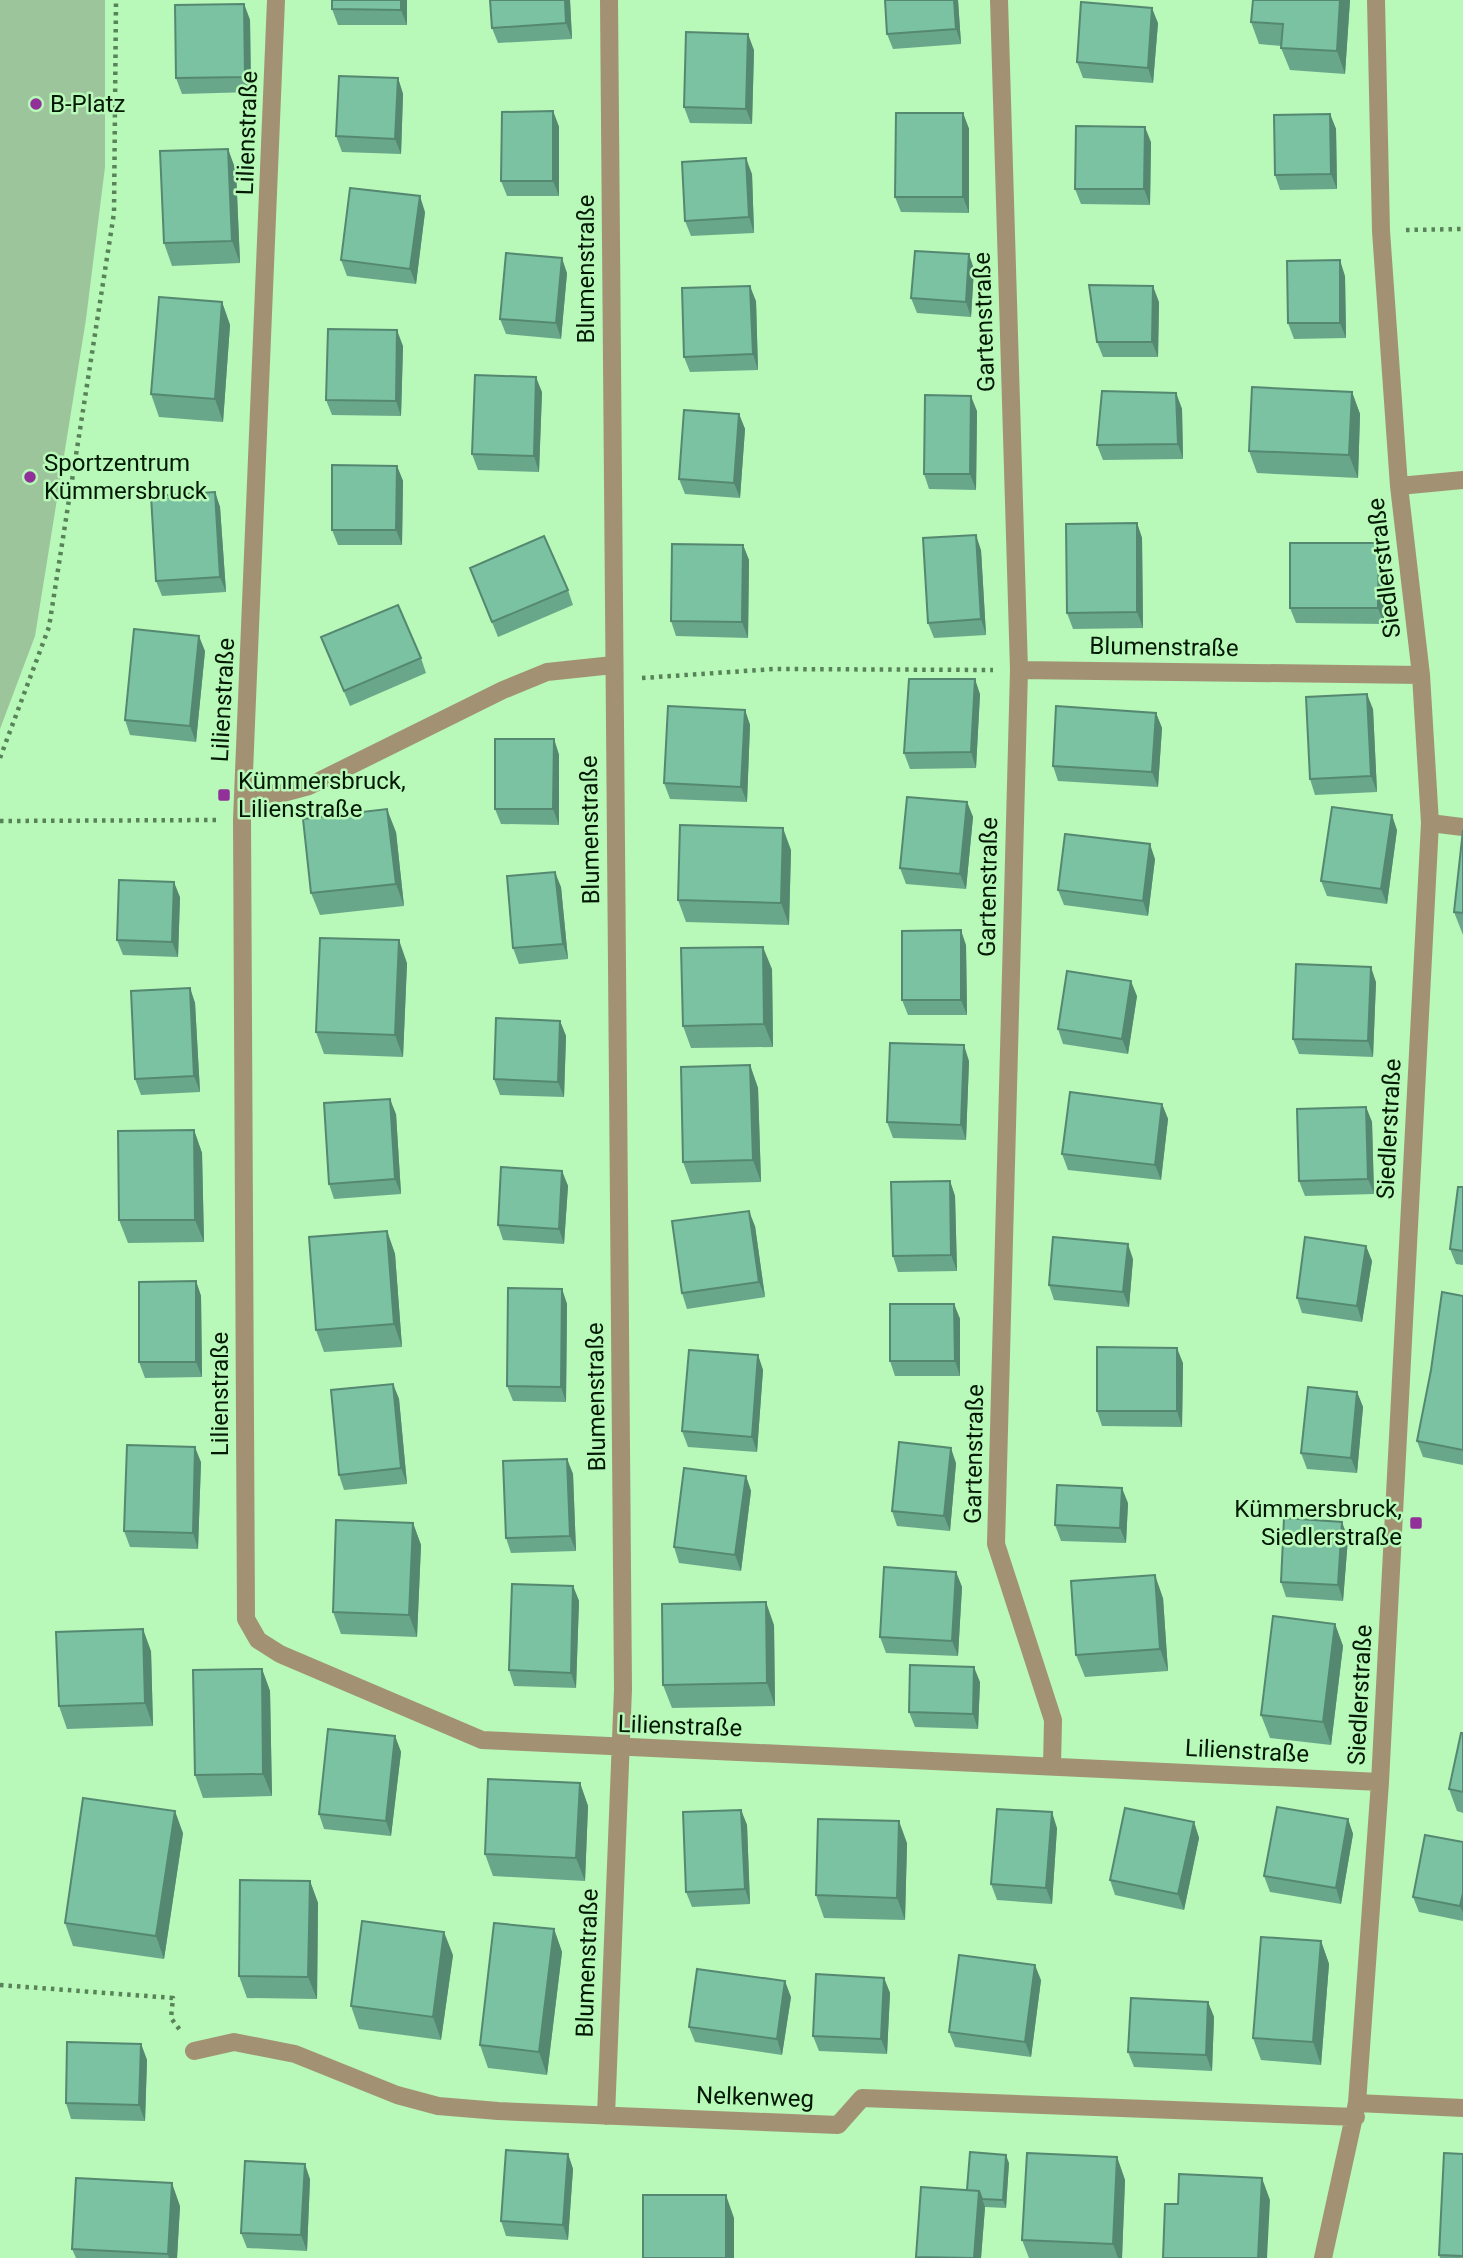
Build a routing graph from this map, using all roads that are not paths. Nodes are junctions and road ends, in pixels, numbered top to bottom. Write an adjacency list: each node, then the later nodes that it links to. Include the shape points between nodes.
1 (276, 0): 10 (street, Lilienstraße)
2 (609, 0): 8 (street, Blumenstraße)
3 (999, 0): 7 (street, Gartenstraße)
4 (1376, 0): 6 (street, Siedlerstraße, via 1381,232)
5 (1463, 480): 6 (street)
6 (1399, 486): 9 (street, Siedlerstraße)
7 (1018, 670): 9 (street, Blumenstraße); 14 (street, Gartenstraße, via 996,1544 1053,1720)
8 (613, 671): 10 (street, via 547,672 309,786 283,793); 13 (street, Blumenstraße, via 623,1661)
9 (1422, 675): 11 (street, Siedlerstraße)
10 (243, 794): 13 (street, Lilienstraße, via 246,1619 258,1640 280,1654 482,1740)
11 (1430, 823): 12 (street); 15 (street, Siedlerstraße)
12 (1463, 827)
13 (620, 1748): 14 (street, Lilienstraße); 19 (street, Blumenstraße)
14 (1052, 1766): 15 (street, Lilienstraße)
15 (1380, 1782): 18 (street, Siedlerstraße)
16 (194, 2051): 19 (street, Nelkenweg, via 234,2042 295,2054 397,2095 438,2106)
17 (1463, 2108): 18 (street, Nelkenweg)
18 (1357, 2110): 19 (street, Nelkenweg, via 862,2098 838,2124); 20 (street, Siedlerstraße)
19 (606, 2116)
20 (1323, 2258)

